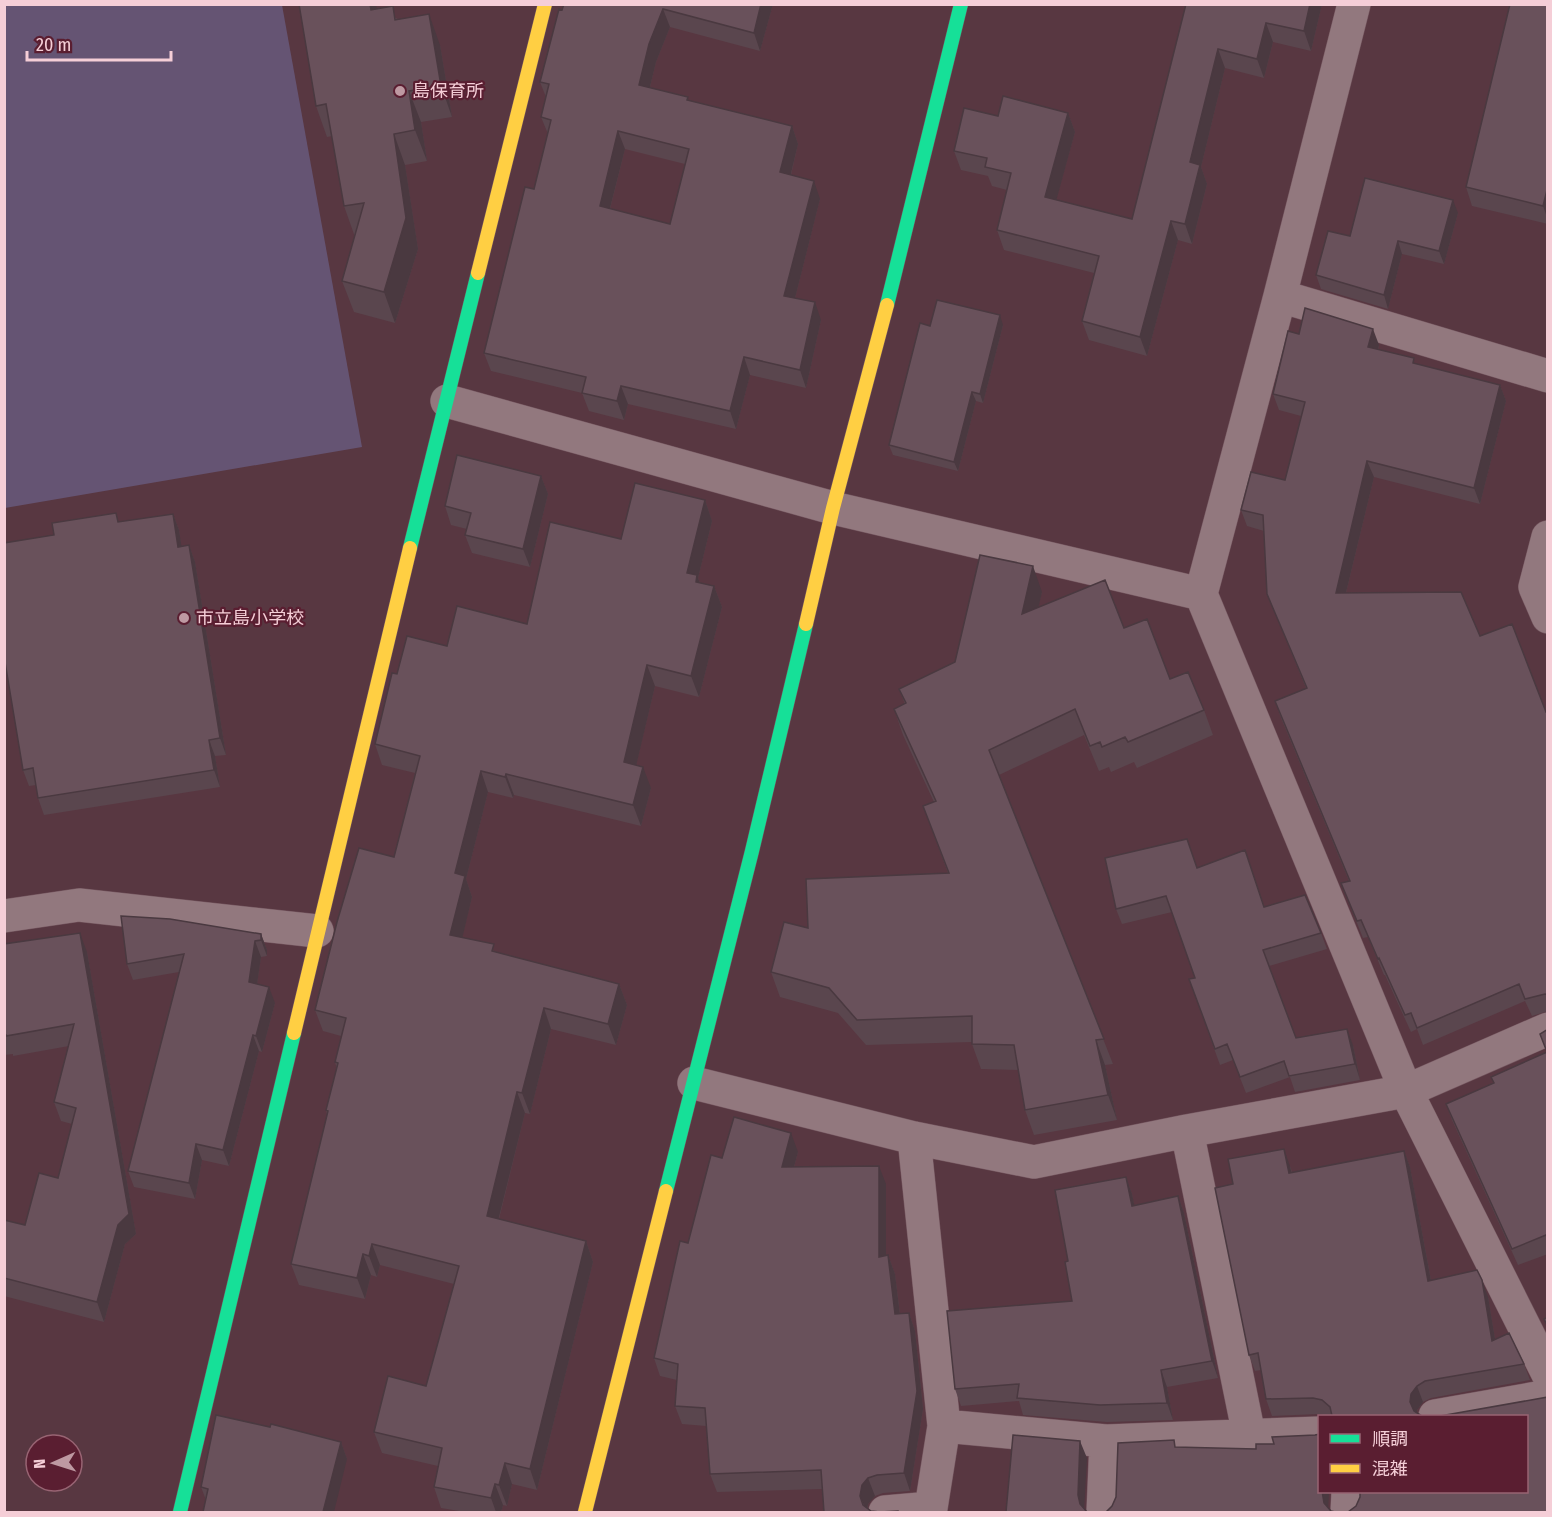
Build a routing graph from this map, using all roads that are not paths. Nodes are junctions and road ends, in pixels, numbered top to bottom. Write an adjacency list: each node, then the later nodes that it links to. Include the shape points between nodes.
1 (545, 4): 6 (street)
2 (961, 4): 7 (street, via 905,239)
3 (1354, 4): 4 (street)
4 (1280, 296): 5 (street); 9 (street)
5 (1548, 376)
6 (447, 401): 7 (street); 12 (street)
7 (833, 508): 9 (street); 14 (street)
8 (1548, 537): 10 (street, via 1535,587)
9 (1201, 594): 15 (street)
10 (1548, 617)
11 (4, 915): 12 (street, via 79,905)
12 (317, 931): 26 (street)
13 (1548, 1029): 15 (street)
14 (694, 1083): 17 (street); 27 (street)
15 (1406, 1091): 16 (street); 18 (street)
16 (1187, 1131): 17 (street, via 1034,1161); 23 (street)
17 (914, 1138): 21 (street)
18 (1548, 1374)
19 (1548, 1396): 20 (street)
20 (1441, 1415)
21 (944, 1426): 24 (street); 28 (street, via 931,1508)
22 (1318, 1433): 23 (street)
23 (1249, 1435): 24 (street)
24 (1106, 1441): 29 (street)
25 (1348, 1493): 30 (street)
26 (180, 1512)
27 (585, 1512)
28 (885, 1512)
29 (1103, 1512)
30 (1347, 1512)

